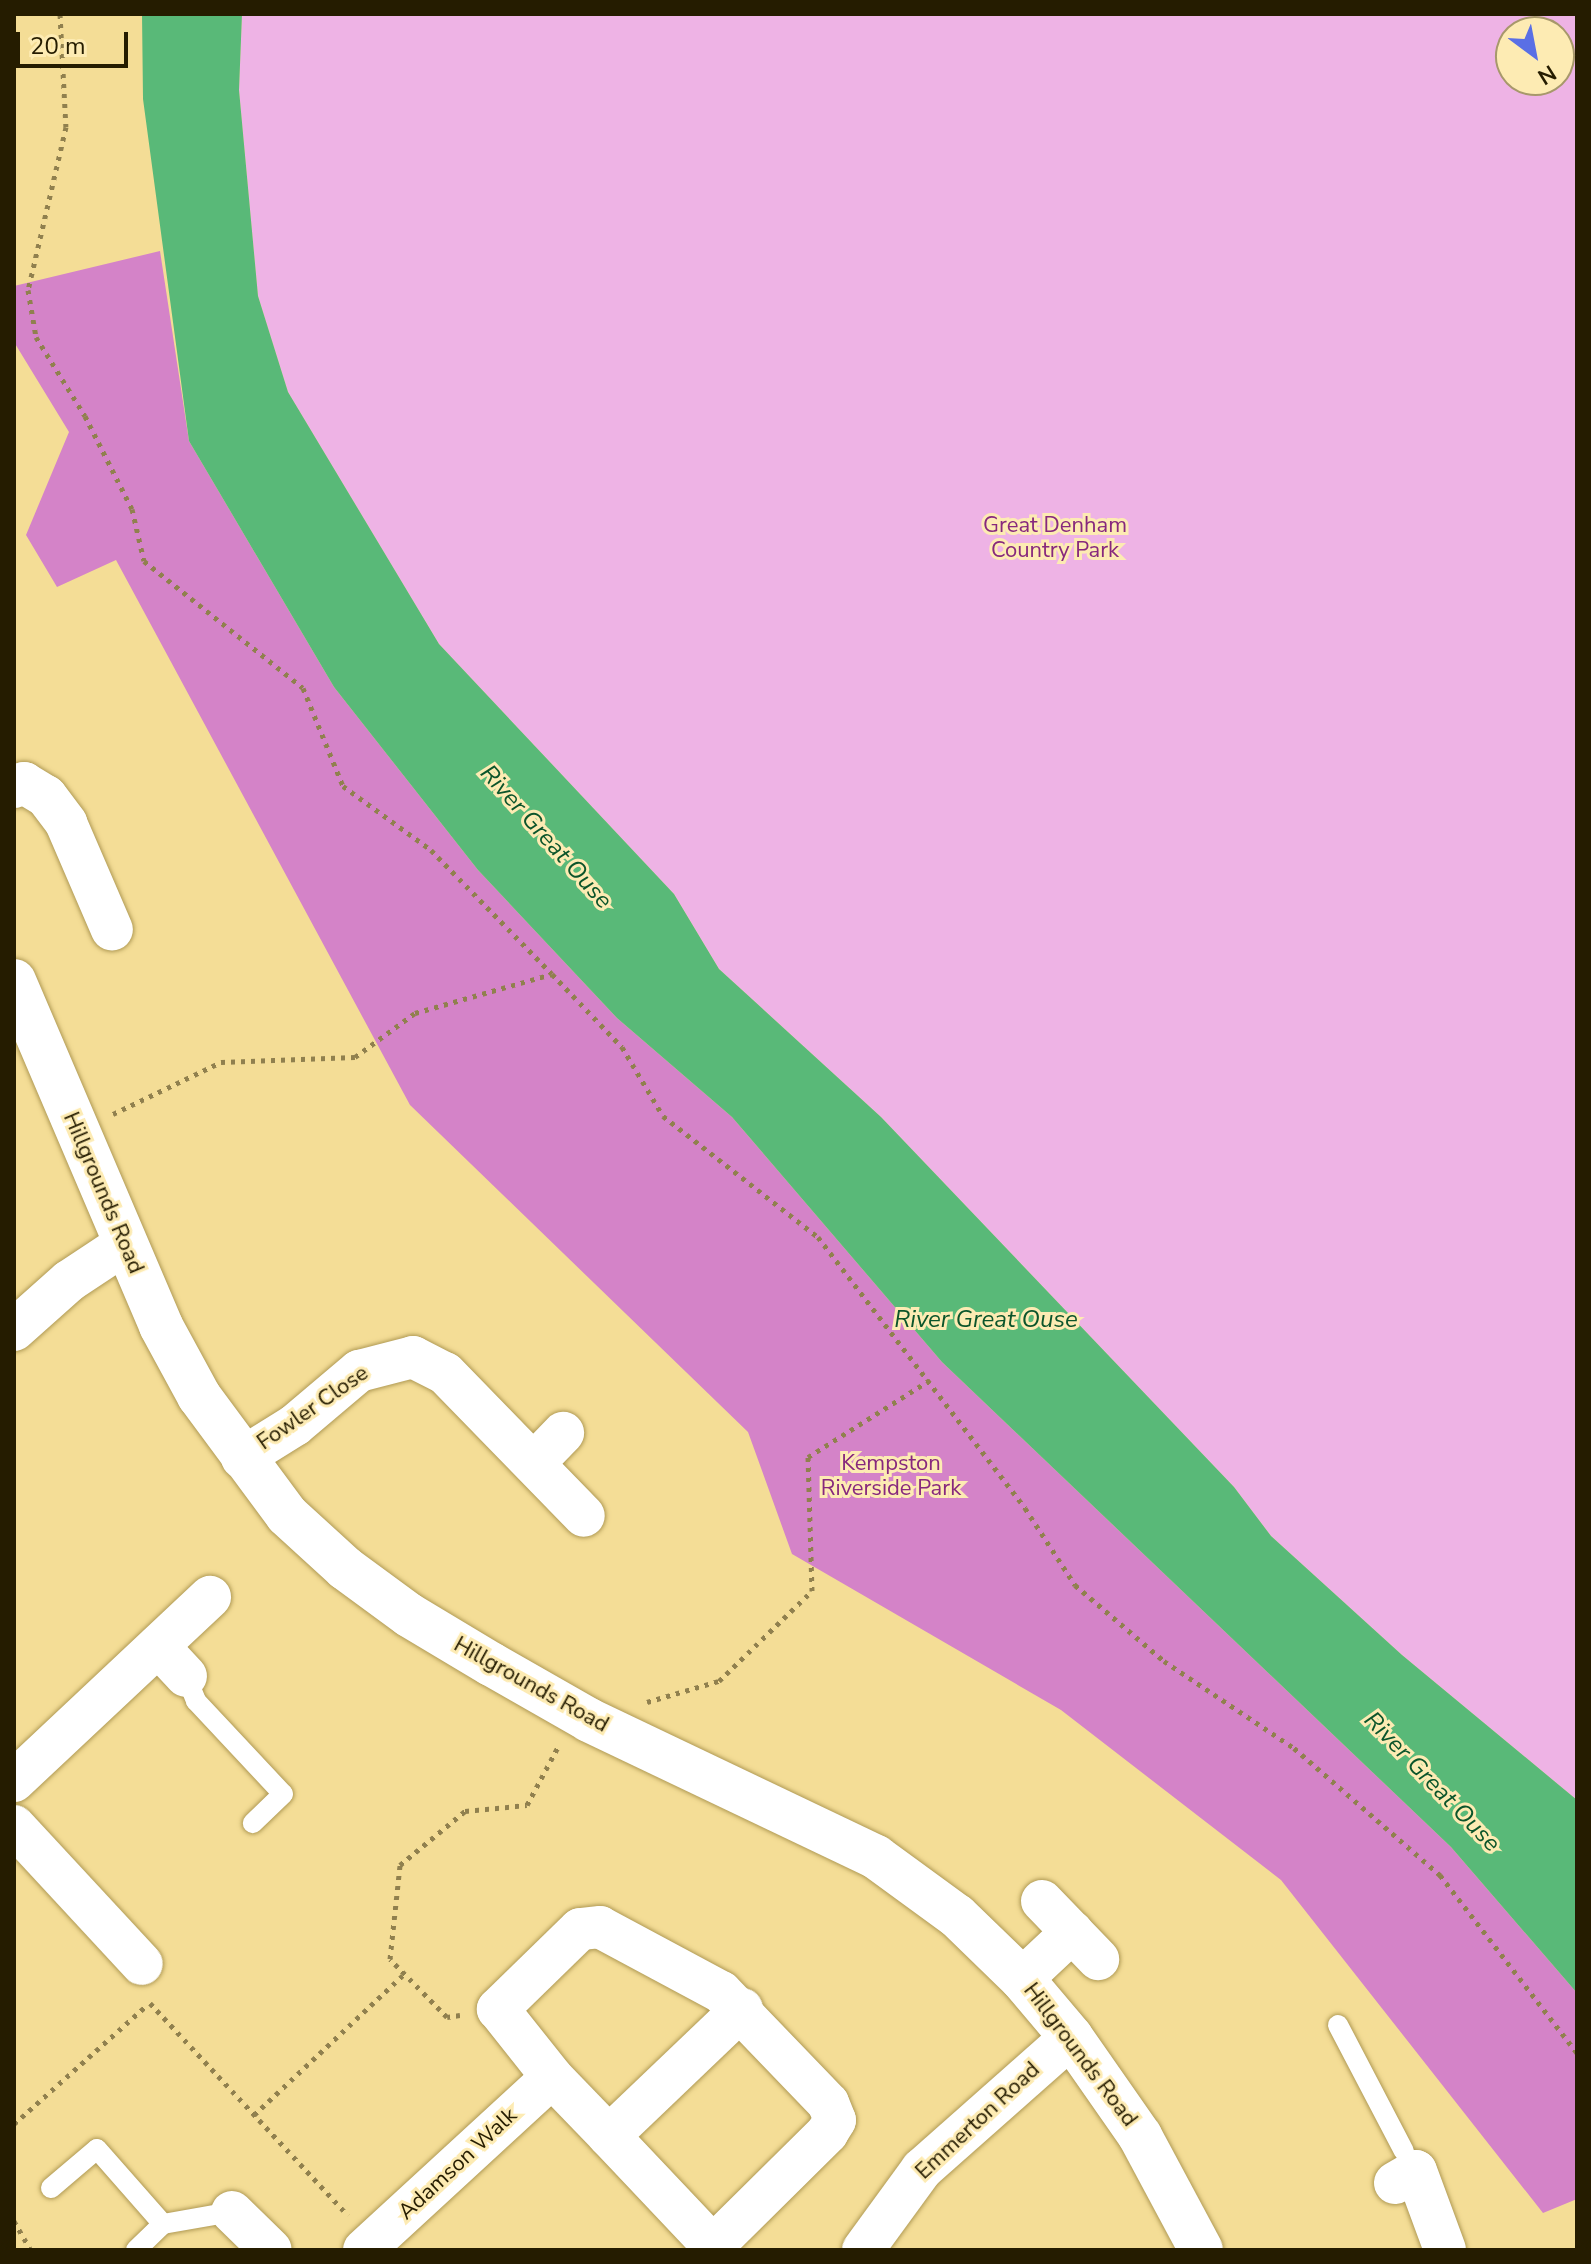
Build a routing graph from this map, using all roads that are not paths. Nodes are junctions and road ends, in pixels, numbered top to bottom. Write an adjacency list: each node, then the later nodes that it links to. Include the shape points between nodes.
1 (14, 787): 2 (street, via 24,783 46,796 66,823 75,894)
2 (112, 930)
3 (14, 981): 4 (street, Hillgrounds Road)
4 (125, 1244): 5 (street, via 69,1281); 7 (street, Hillgrounds Road, via 199,1396)
5 (14, 1330)
6 (563, 1433): 8 (street)
7 (242, 1458): 8 (street, Fowler Close, via 295,1425 359,1371 413,1357 445,1373); 17 (street, Hillgrounds Road, via 287,1515 345,1568 409,1615 589,1720 876,1857 957,1916)
8 (534, 1463): 9 (street, Fowler Close)
9 (584, 1516)
10 (210, 1597): 11 (street)
11 (158, 1646): 12 (street); 13 (street)
12 (186, 1676): 14 (lane, via 196,1701 283,1794)
13 (14, 1781)
14 (253, 1823)
15 (14, 1826): 18 (street)
16 (1042, 1901): 17 (street, via 1085,1946)
17 (1022, 1979): 21 (street, Hillgrounds Road)
18 (145, 1984)
19 (742, 2009): 22 (street, via 721,1992 600,1927 580,1929 498,2009); 23 (street); 29 (street, via 828,2103 835,2120)
20 (1338, 2025): 24 (lane)
21 (1071, 2037): 32 (street, Emmerton Road, via 922,2169); 33 (street, Hillgrounds Road, via 1140,2136)
22 (552, 2077): 23 (street); 28 (street, Adamson Walk)
23 (609, 2136): 29 (street)
24 (1405, 2168): 34 (street)
25 (51, 2188): 27 (lane, via 97,2149)
26 (232, 2212): 27 (lane); 31 (street)
27 (163, 2224): 30 (lane)
28 (368, 2246)
29 (715, 2248)
30 (136, 2250)
31 (271, 2250)
32 (863, 2250)
33 (1201, 2250)
34 (1445, 2250)

